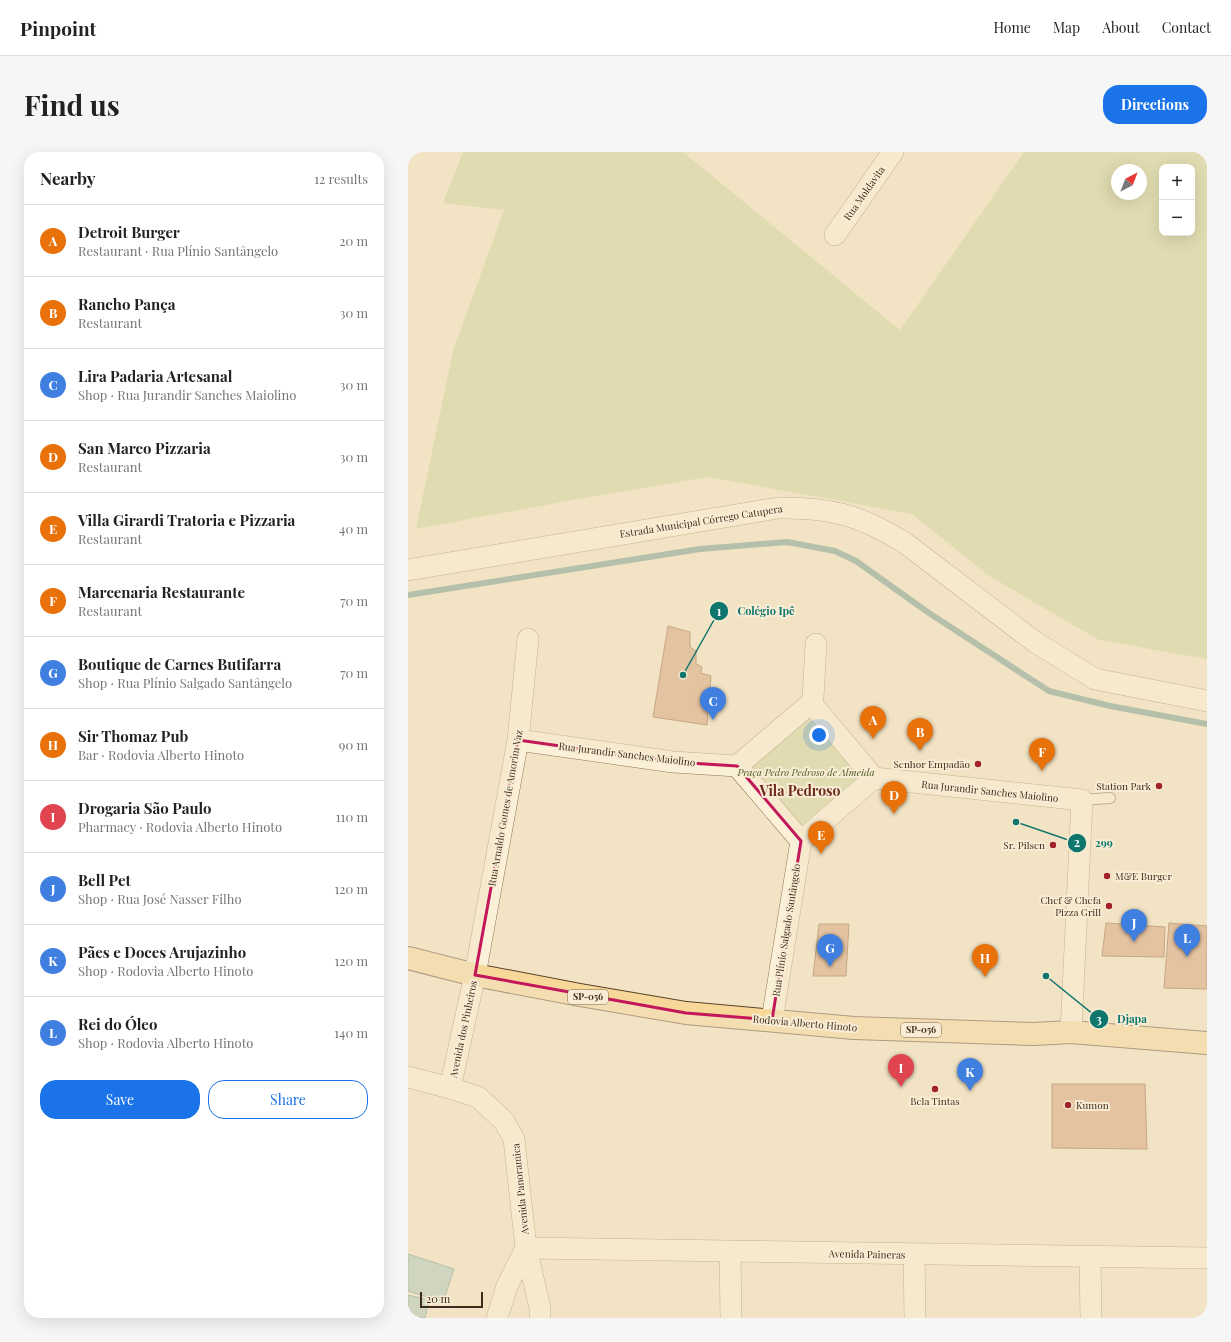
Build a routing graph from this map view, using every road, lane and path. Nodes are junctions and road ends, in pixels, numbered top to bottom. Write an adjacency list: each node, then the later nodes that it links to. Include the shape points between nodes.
1 (893, 152): 2 (street, Rua Moldavita)
2 (834, 235)
3 (408, 570): 6 (street, Estrada Municipal Córrego Catupera, via 778,508 820,509 863,520 905,543 1035,642 1095,679)
4 (528, 639): 8 (street, Rua Arnaldo Gomes de Amorim Vaz)
5 (816, 644): 7 (street)
6 (1207, 701)
7 (811, 703): 9 (street); 10 (street)
8 (518, 740): 9 (street, Rua Jurandir Sanches Maiolino, via 673,762); 15 (street, Rua Arnaldo Gomes de Amorim Vaz)
9 (737, 766): 13 (street)
10 (874, 778): 12 (street, Rua Jurandir Sanches Maiolino); 13 (street)
11 (1110, 798): 12 (lane)
12 (1082, 800): 17 (street)
13 (801, 841): 16 (street, Rua Plínio Salgado Santângelo)
14 (408, 958): 15 (main road, Rodovia Alberto Hinoto / SP-056)
15 (475, 975): 16 (main road, Rodovia Alberto Hinoto / SP-056, via 686,1013); 20 (street, Avenida dos Pinheiros)
16 (772, 1020): 17 (main road, Rodovia Alberto Hinoto / SP-056, via 854,1028 1033,1034)
17 (1071, 1032): 18 (main road, Rodovia Alberto Hinoto / SP-056)
18 (1207, 1043)
19 (408, 1077): 20 (street, Avenida dos Pinheiros)
20 (450, 1088): 21 (street, Avenida Panoramica, via 478,1097 504,1121 514,1139)
21 (526, 1248): 22 (street, Avenida Paineras); 26 (street, Avenida Panoramica, via 507,1286); 27 (street)
22 (730, 1252): 23 (street, Avenida Paineras); 28 (street)
23 (914, 1254): 24 (street, Avenida Paineras); 29 (street)
24 (1090, 1257): 25 (street, Avenida Paineras); 30 (street)
25 (1207, 1258)
26 (497, 1318)
27 (540, 1318)
28 (731, 1318)
29 (915, 1318)
30 (1091, 1318)

